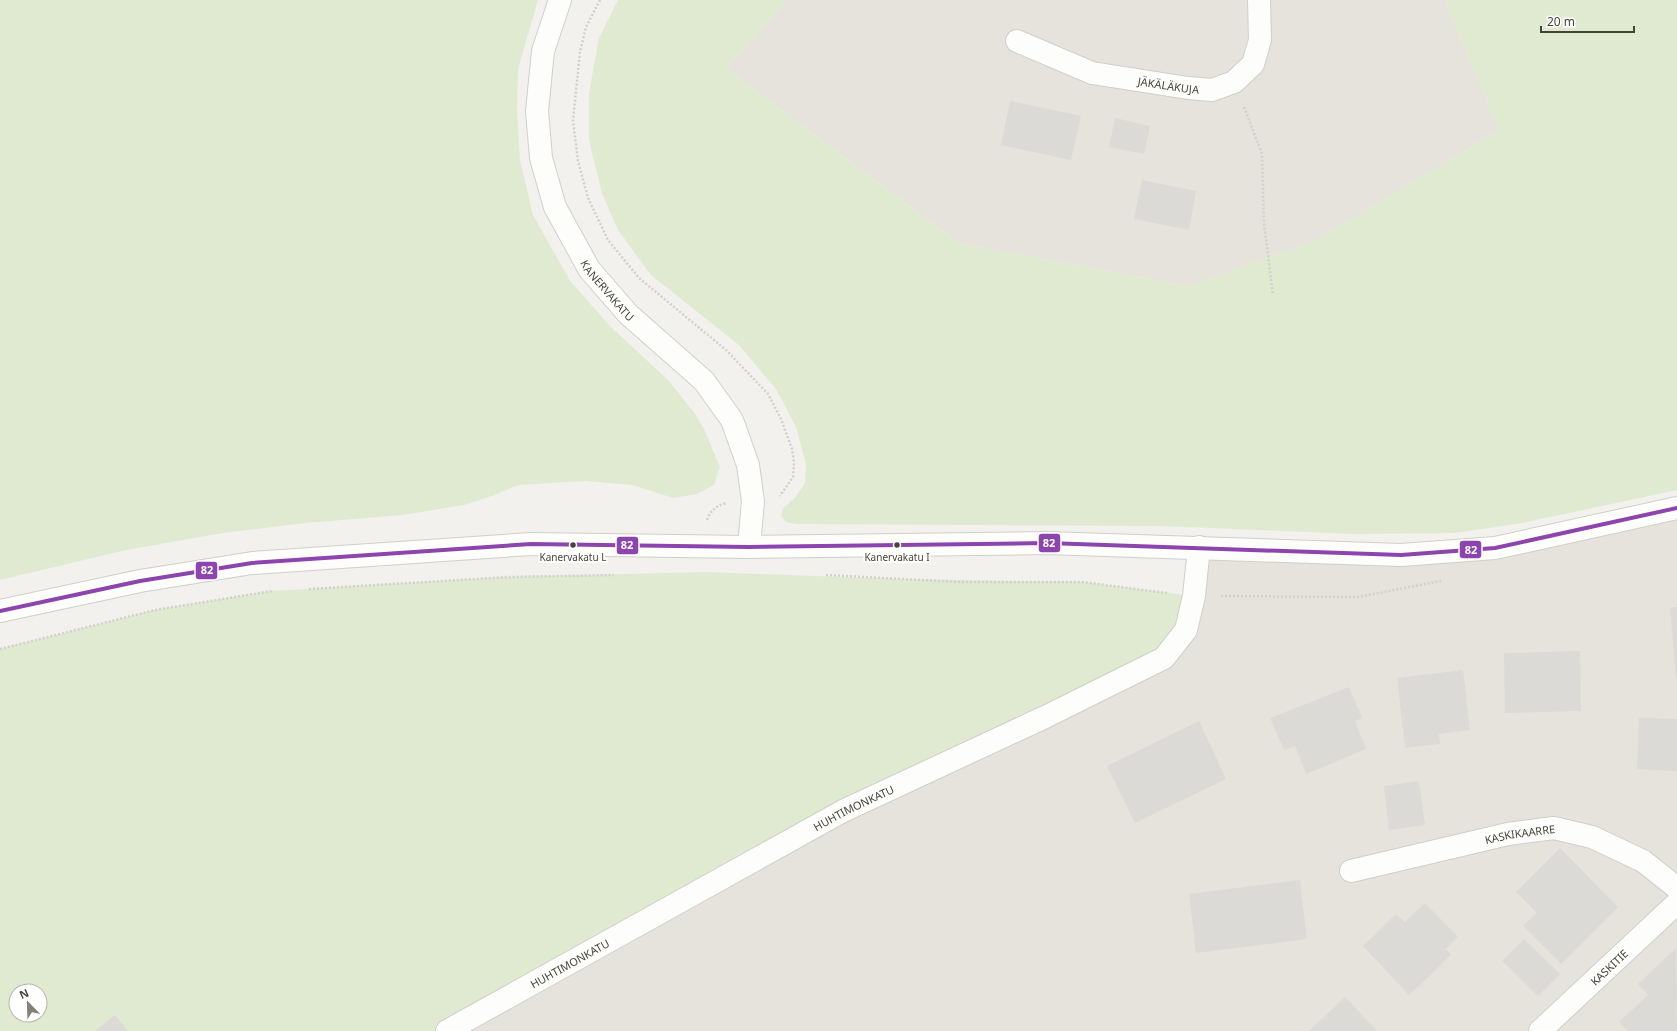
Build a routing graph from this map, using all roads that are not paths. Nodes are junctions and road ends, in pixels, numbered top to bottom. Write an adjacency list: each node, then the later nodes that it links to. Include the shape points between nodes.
1 (560, 0): 5 (street, KANERVAKATU, via 543,51 537,111 541,158 555,207 589,269 628,314 704,381 732,420 748,465 753,501)
2 (1259, 0): 3 (street, JÄKÄLÄKUJA, via 1260,40 1253,64 1234,82 1212,90 1092,73)
3 (1017, 41)
4 (1677, 508): 6 (street, via 1495,548 1401,555)
5 (749, 547): 6 (street, via 1047,544); 7 (street, via 531,544 252,563 140,580)
6 (1199, 547): 11 (street, HUHTIMONKATU, via 1194,596 1186,630 1164,658 1045,717 843,811)
7 (0, 611)
8 (1351, 871): 9 (street, KASKIKAARRE, via 1508,834 1554,828 1592,837 1643,861)
9 (1677, 888)
10 (1677, 902): 12 (street, KASKITIE)
11 (447, 1031)
12 (1540, 1031)

